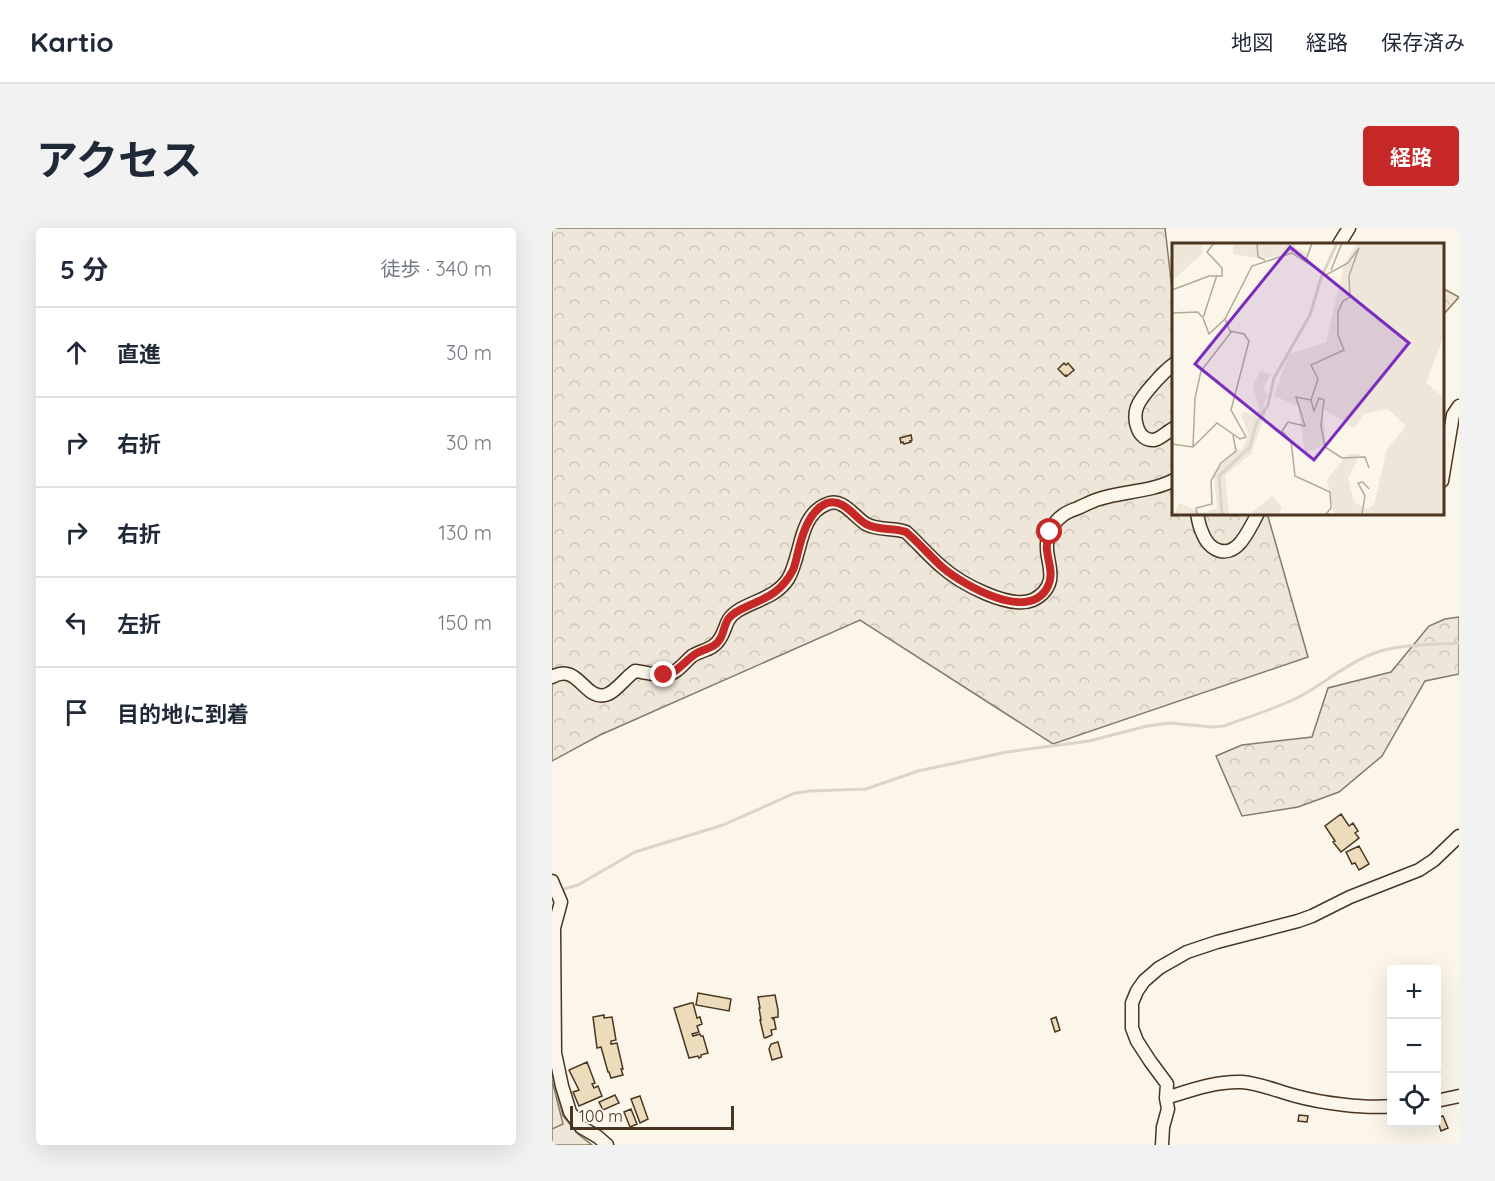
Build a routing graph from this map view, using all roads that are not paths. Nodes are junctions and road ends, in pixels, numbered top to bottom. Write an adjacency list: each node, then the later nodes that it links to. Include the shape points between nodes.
1 (1349, 228): 2 (street)
2 (1340, 243)
3 (1172, 366): 5 (street, via 1138,405 1135,423 1143,436 1151,440)
4 (1459, 406): 6 (street, via 1453,415)
5 (1172, 429)
6 (1444, 474)
7 (1172, 481): 10 (street, via 1099,499 1063,515 1047,541 1047,588 1023,603 988,595 953,575 906,532 868,525 847,507 827,504 809,520 795,565 781,588 739,610 727,620 713,647 694,655 670,675 635,671 604,696 592,693 574,676 562,673)
8 (1197, 514): 9 (street, via 1205,539 1224,552 1241,542)
9 (1257, 514)
10 (552, 677)
11 (1459, 837): 15 (street, via 1419,870 1305,919 1187,952 1144,981 1132,1003 1132,1028 1167,1084)
12 (552, 881): 13 (street, via 561,902 554,928)
13 (553, 1021): 18 (street, via 555,1053 570,1112 581,1127)
14 (1459, 1096): 16 (street)
15 (1166, 1098): 17 (street, via 1214,1083 1240,1082 1336,1104); 19 (street)
16 (1441, 1100)
17 (1387, 1107)
18 (607, 1145)
19 (1162, 1145)

